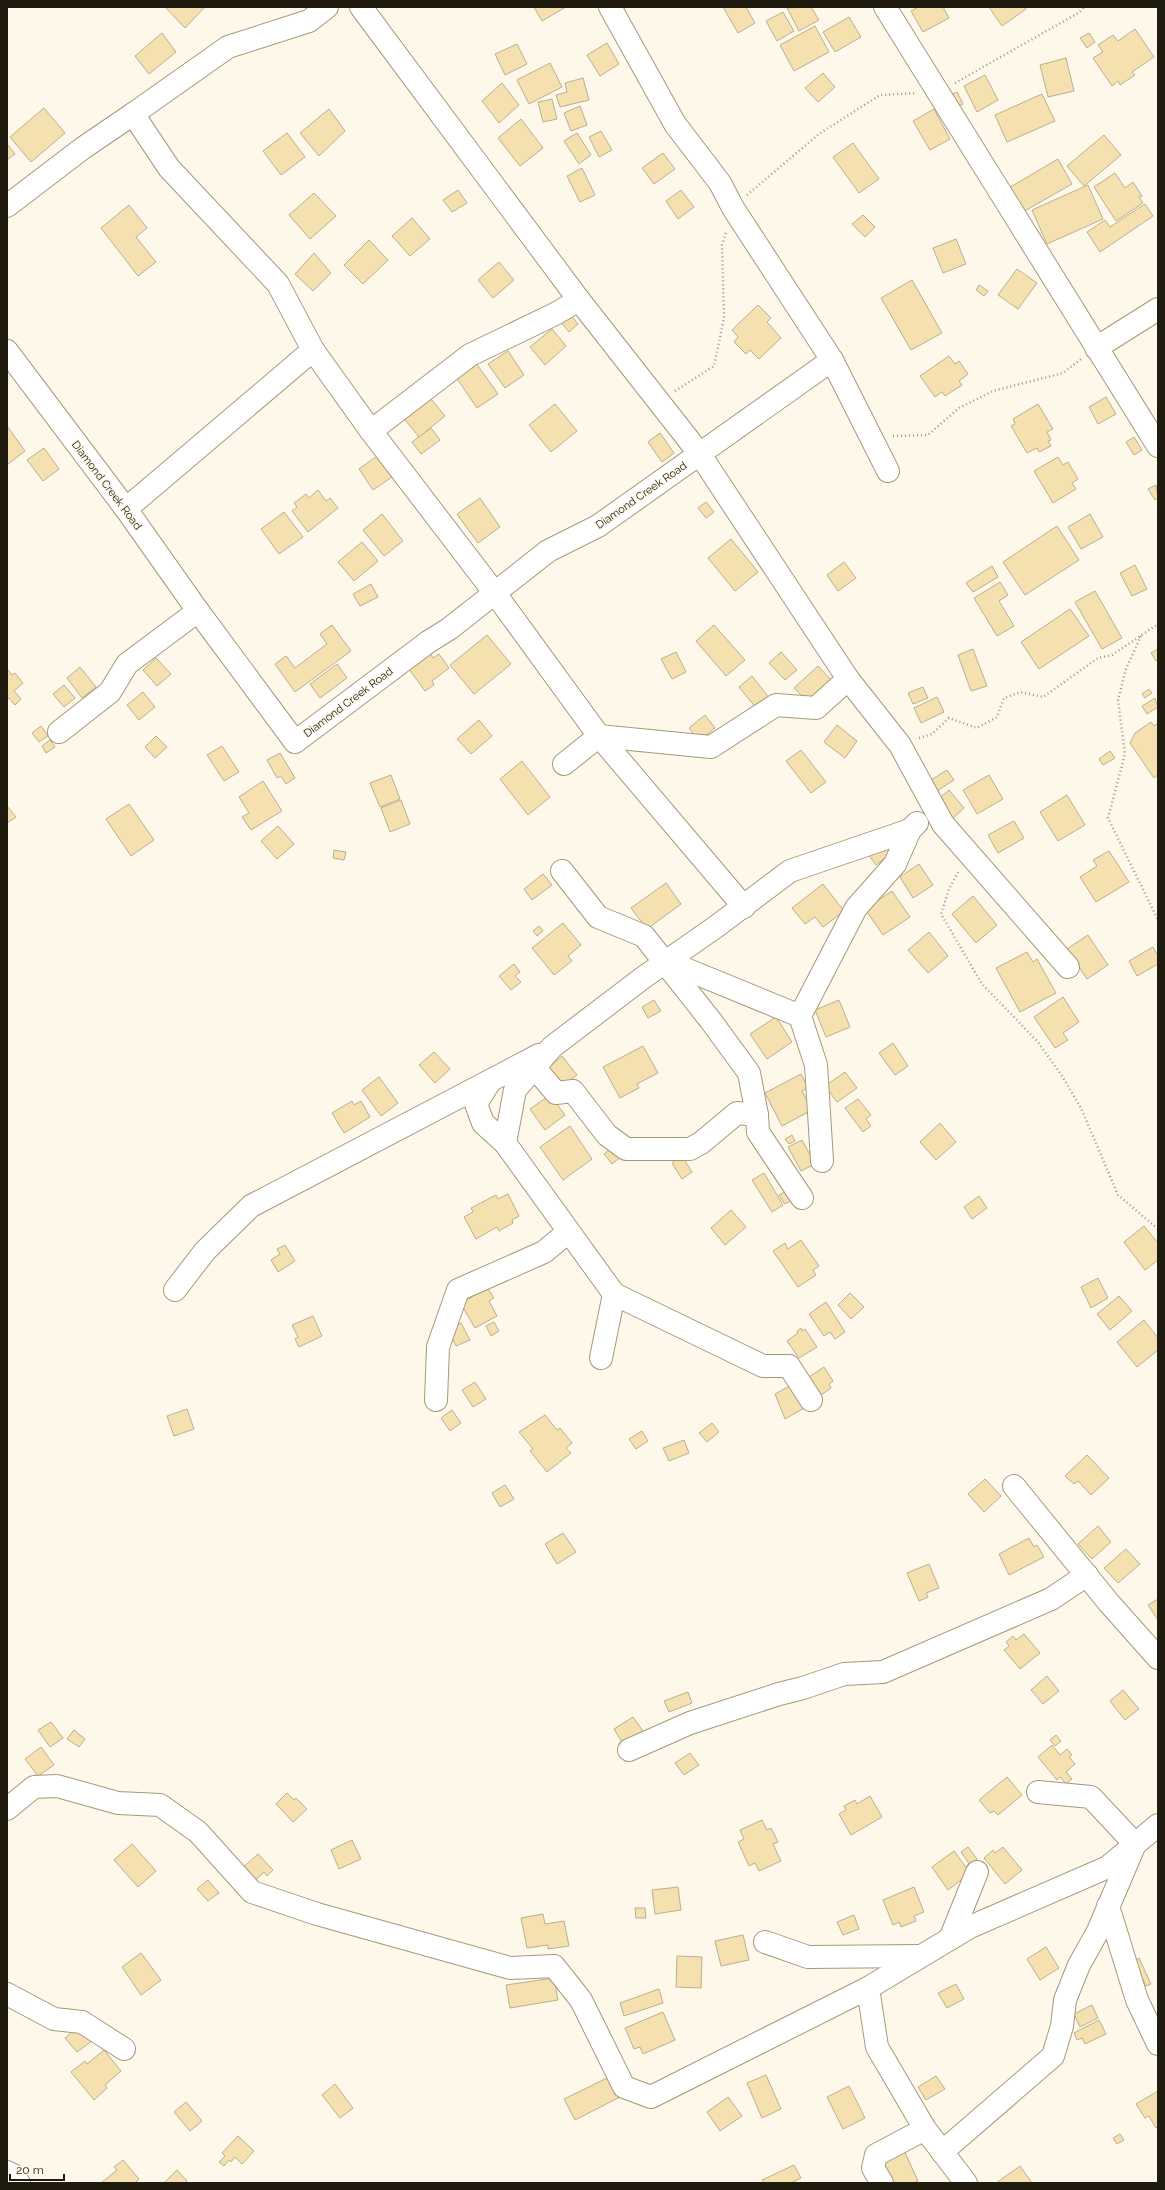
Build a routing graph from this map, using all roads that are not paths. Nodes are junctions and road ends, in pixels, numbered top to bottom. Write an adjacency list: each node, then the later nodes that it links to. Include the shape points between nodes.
1 (327, 7): 5 (street, via 309,21 228,47)
2 (361, 7): 7 (street)
3 (610, 7): 12 (street, via 675,124 720,183 733,208)
4 (886, 7): 9 (street)
5 (133, 114): 6 (street, via 83,148); 10 (street, via 169,168 278,284)
6 (7, 206)
7 (579, 300): 13 (street, via 470,355); 15 (street)
8 (1158, 309): 9 (street)
9 (1096, 348): 14 (street)
10 (313, 350): 13 (street); 17 (street)
11 (7, 351): 17 (street, Diamond Creek Road)
12 (832, 360): 15 (street, Diamond Creek Road); 16 (street)
13 (371, 432): 18 (street)
14 (1158, 446)
15 (699, 453): 18 (street, Diamond Creek Road, via 598,526 548,551); 20 (street)
16 (888, 471)
17 (126, 509): 19 (street, Diamond Creek Road)
18 (494, 592): 19 (street, Diamond Creek Road, via 294,742); 22 (street)
19 (198, 611): 21 (street, via 127,664 110,692)
20 (848, 679): 22 (street, via 816,708 776,705 711,747); 24 (street, via 900,745)
21 (59, 732)
22 (599, 736): 23 (street); 27 (street)
23 (564, 764)
24 (933, 808): 25 (street); 29 (street, via 943,824)
25 (910, 830): 27 (street, via 790,871); 30 (street, via 895,864 856,908)
26 (562, 871): 28 (street, via 598,917 644,936)
27 (744, 907): 28 (street)
28 (666, 961): 30 (street); 31 (street); 34 (street, via 749,1073)
29 (1068, 967)
30 (800, 1016): 36 (street, via 816,1065)
31 (552, 1047): 32 (street); 33 (street)
32 (534, 1068): 34 (street, via 556,1093 573,1092 607,1135 626,1149 690,1149 737,1113); 35 (street, via 516,1090)
33 (489, 1083): 35 (street, via 476,1104 483,1123); 39 (street, via 251,1206 205,1251)
34 (757, 1115): 37 (street, via 758,1132)
35 (505, 1143): 38 (street)
36 (822, 1161)
37 (802, 1198)
38 (568, 1232): 40 (street); 42 (street, via 544,1252 458,1290 438,1347)
39 (175, 1290)
40 (614, 1294): 41 (street); 43 (street, via 763,1366 789,1366)
41 (601, 1358)
42 (436, 1400)
43 (811, 1400)
44 (1014, 1486): 45 (street)
45 (1087, 1575): 46 (street); 47 (street, via 1051,1599 883,1672 844,1674 690,1723)
46 (1158, 1658)
47 (629, 1750)
48 (1038, 1792): 51 (street, via 1091,1797)
49 (7, 1809): 57 (street, via 34,1787 57,1786 118,1803 160,1805 198,1832 252,1892 332,1918 510,1968 554,1966 580,2000 624,2087 651,2096)
50 (1158, 1825): 51 (street)
51 (1135, 1844): 53 (street); 54 (street, via 1108,1867 970,1927)
52 (977, 1872): 54 (street)
53 (1108, 1906): 59 (street, via 1137,2000); 62 (street, via 1065,2000 1062,2026 1053,2056)
54 (950, 1939): 56 (street)
55 (765, 1942): 56 (street, via 808,1957)
56 (921, 1956): 57 (street)
57 (868, 1988): 61 (street, via 877,2047)
58 (7, 1994): 60 (street, via 54,2019 82,2022)
59 (1158, 2044)
60 (124, 2049)
61 (925, 2130): 62 (street); 65 (street, via 876,2155 872,2168)
62 (942, 2152): 66 (street)
63 (7, 2172): 64 (street)
64 (19, 2183)
65 (882, 2183)
66 (966, 2183)

